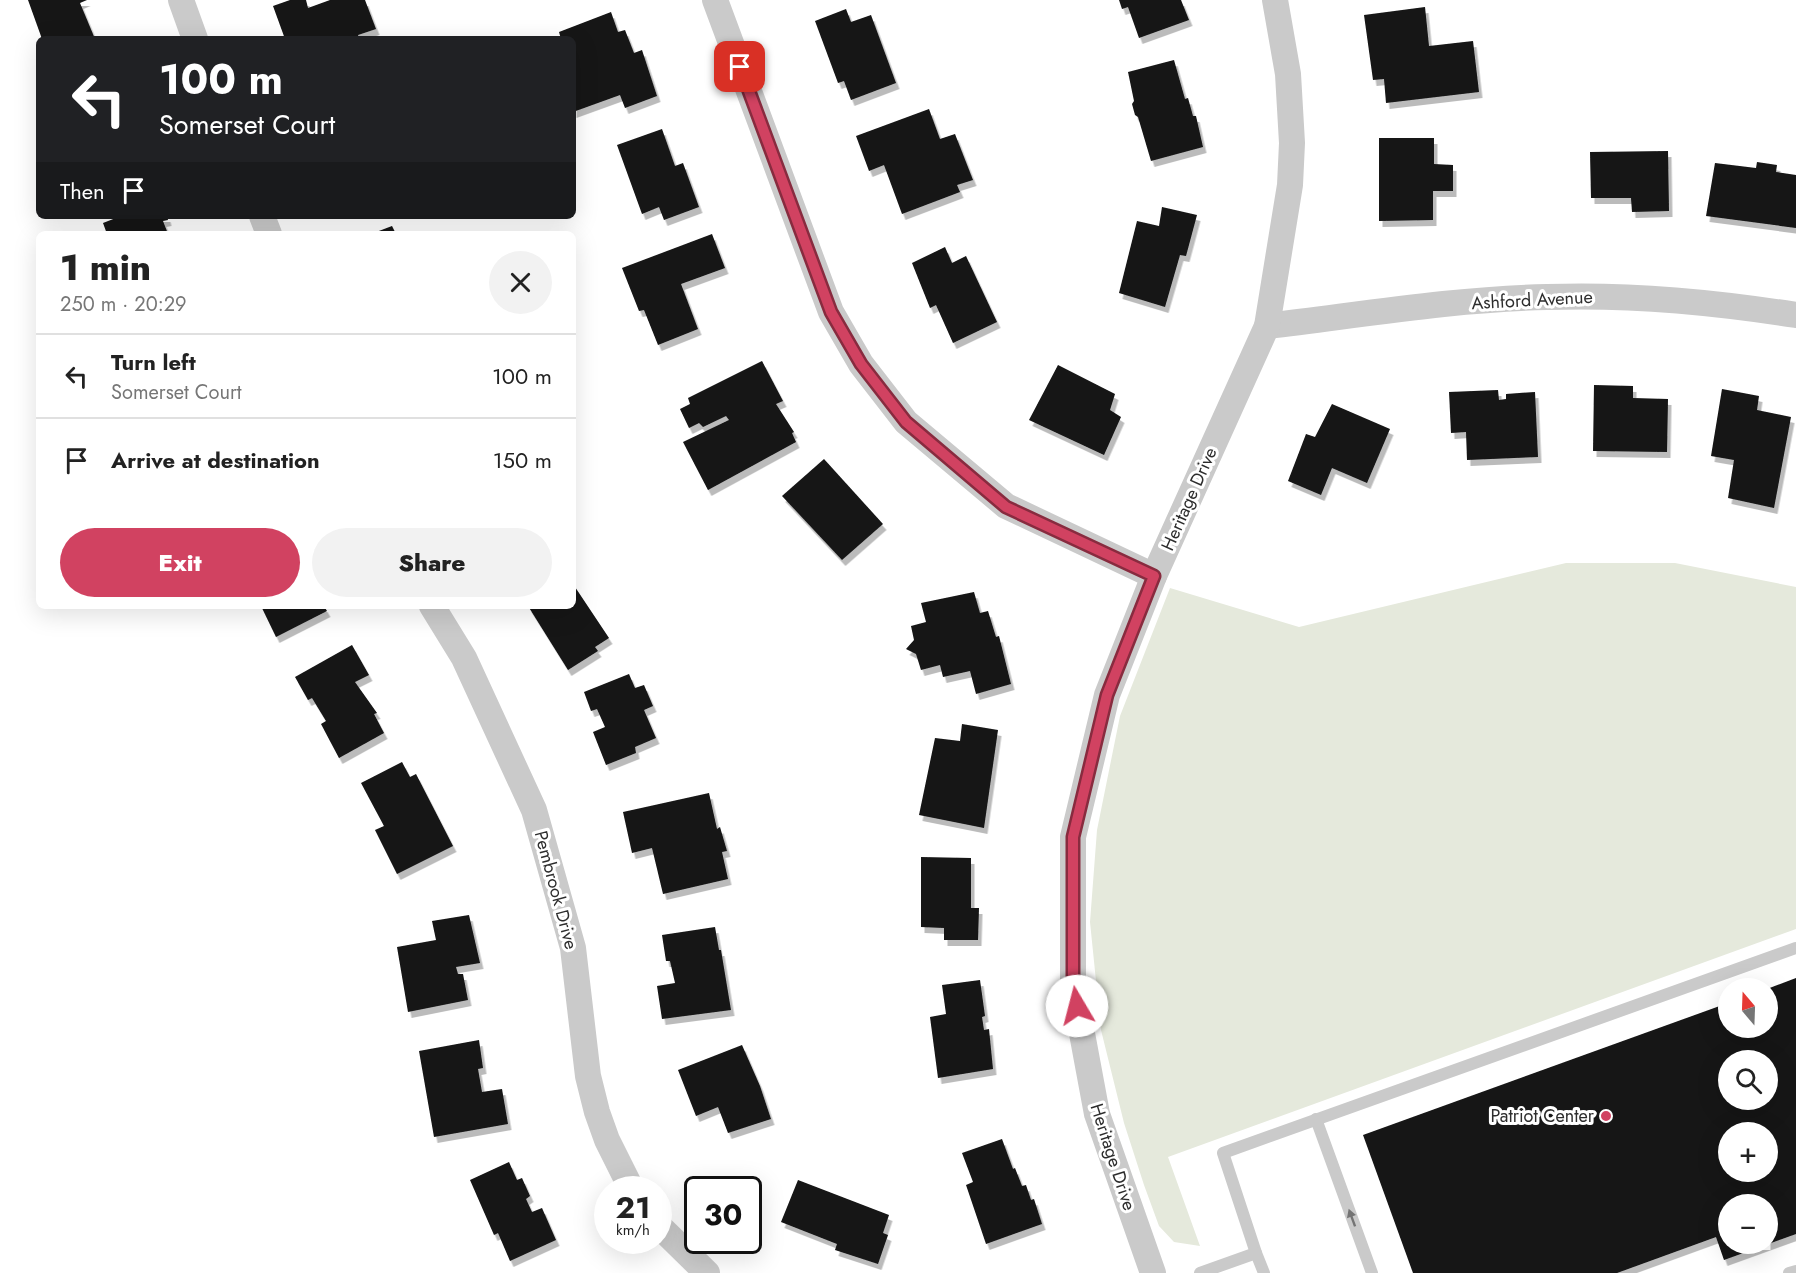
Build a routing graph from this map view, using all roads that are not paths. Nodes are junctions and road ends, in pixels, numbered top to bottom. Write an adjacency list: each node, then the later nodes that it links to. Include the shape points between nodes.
1 (181, 0): 4 (street)
2 (716, 0): 7 (street, via 831,312 861,364 906,422 1006,507)
3 (1275, 0): 6 (street, Heritage Drive, via 1288,74 1292,143 1290,185)
4 (194, 36)
5 (1796, 315): 6 (street, Ashford Avenue, via 1674,300 1546,297)
6 (1267, 326): 7 (street, Heritage Drive)
7 (1154, 576): 16 (street, Heritage Drive, via 1107,695 1073,837 1073,985 1097,1114)
8 (434, 609): 11 (street, Pembrook Drive, via 464,658 534,810 573,948 588,1076 607,1140)
9 (1796, 948): 10 (lane)
10 (1316, 1119): 13 (lane, via 1222,1153); 19 (lane, one-way to 10)
11 (625, 1176)
12 (672, 1239): 15 (street)
13 (1256, 1253): 17 (lane); 18 (lane)
14 (1796, 1270): 20 (lane)
15 (707, 1273)
16 (1153, 1273)
17 (1200, 1273)
18 (1264, 1273)
19 (1372, 1273)
20 (1789, 1273)

